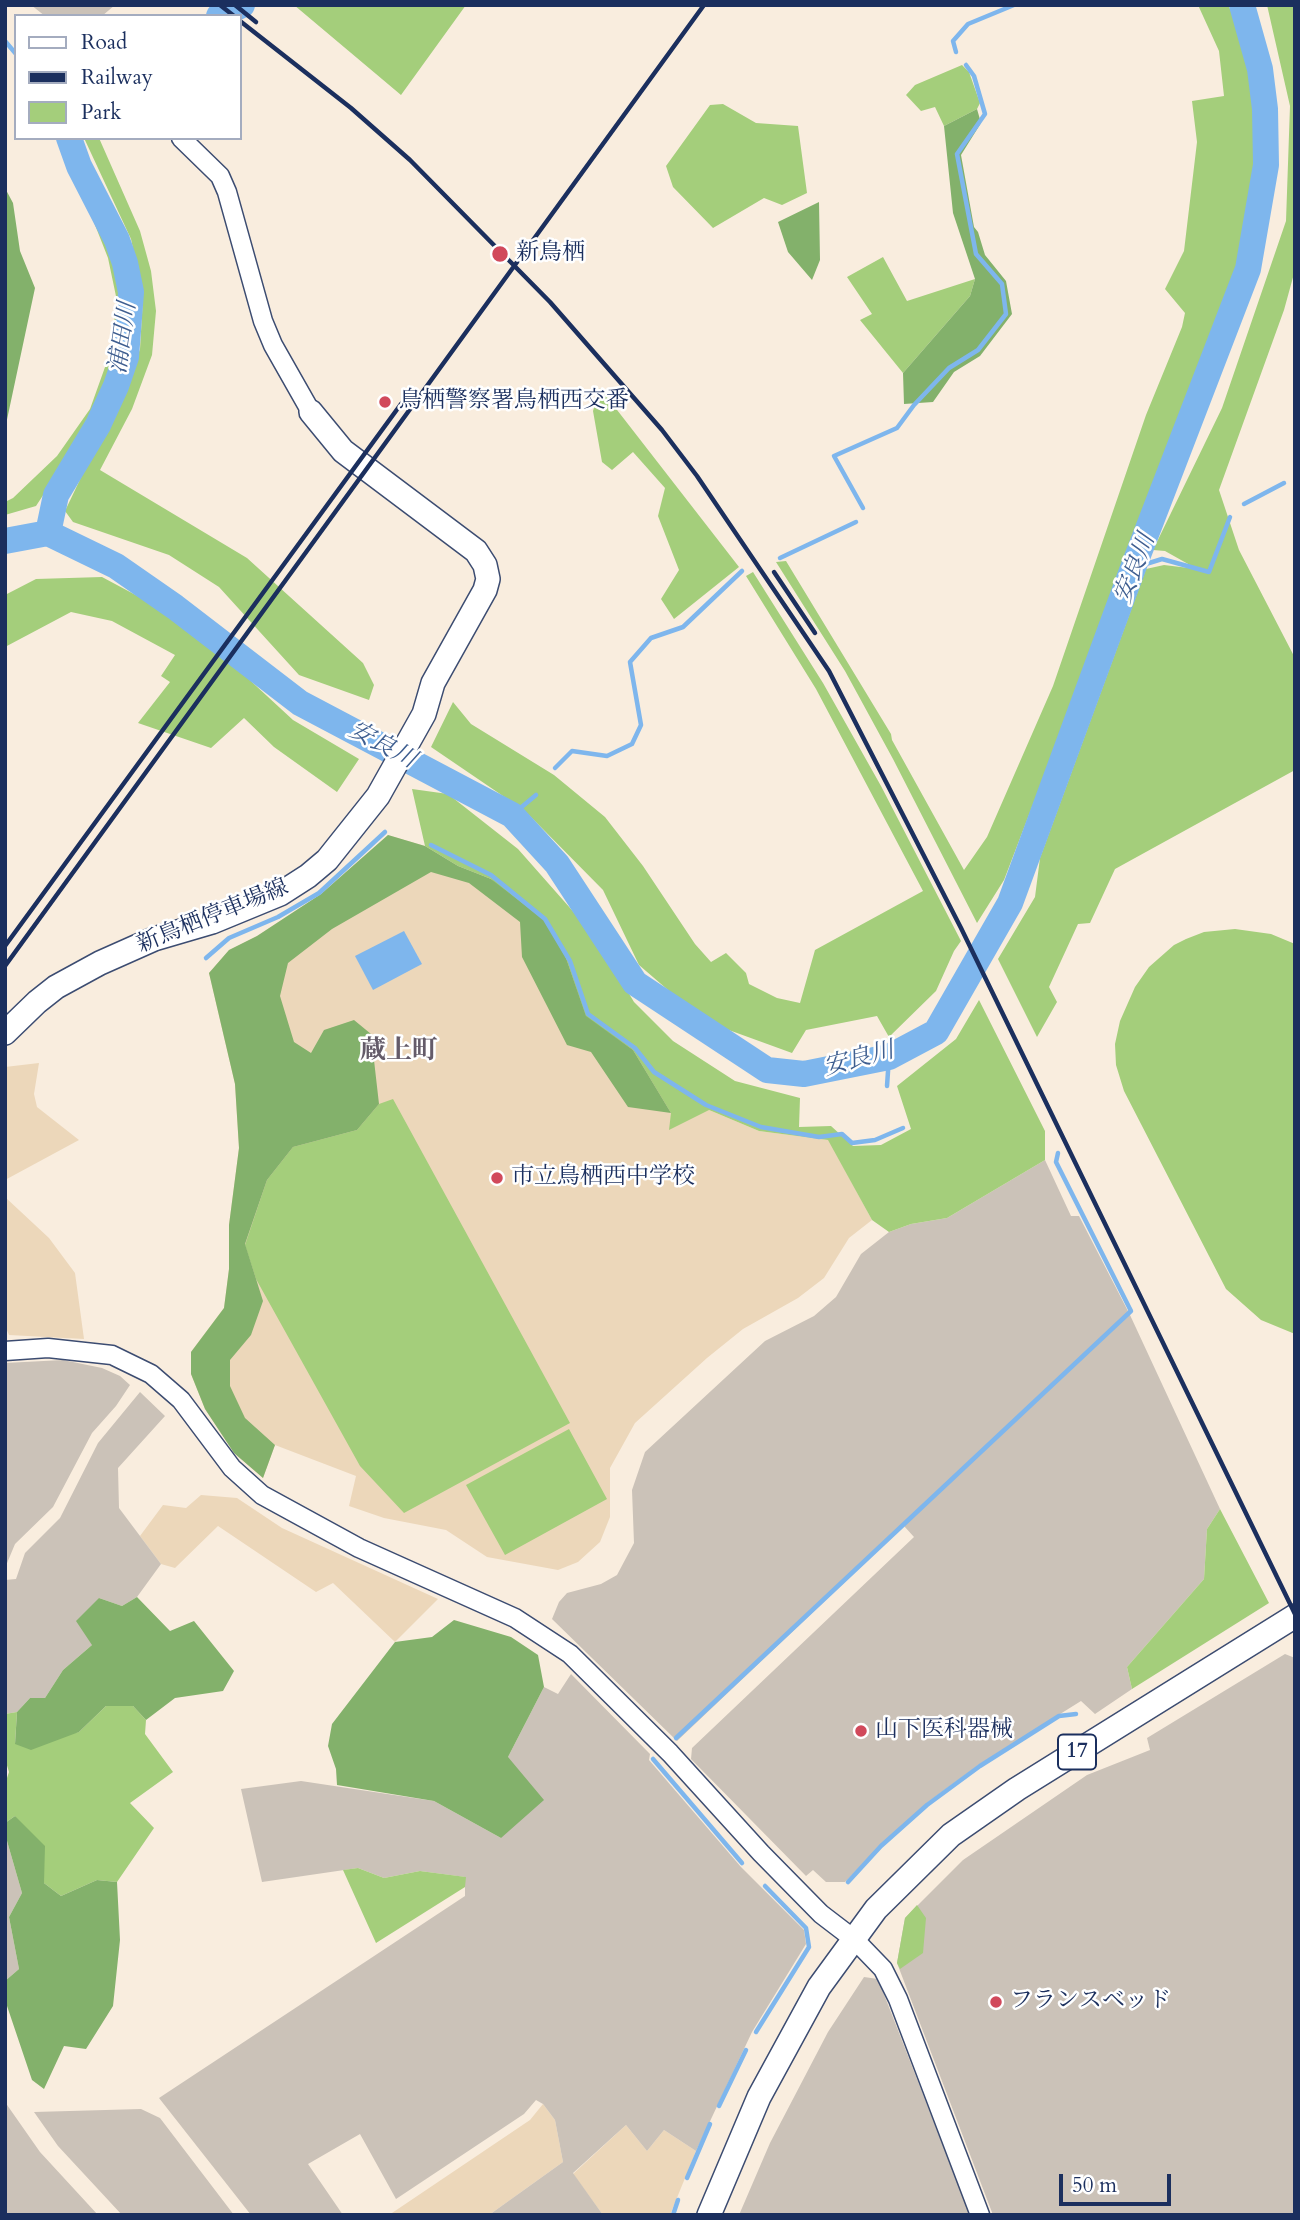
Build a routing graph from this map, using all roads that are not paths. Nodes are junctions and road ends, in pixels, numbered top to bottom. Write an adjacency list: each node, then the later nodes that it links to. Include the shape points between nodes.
1 (183, 140): 2 (street, via 224,184 263,321)
2 (311, 412): 3 (main road, 新鳥栖停車場線, via 343,451 476,551 485,565 485,590 433,684 424,714 378,796 344,841 309,876 280,894 100,963 56,987)
3 (5, 1033)
4 (5, 1351): 6 (street, via 48,1348 112,1355 151,1374 181,1399 232,1468 262,1495 359,1548 514,1618 570,1654 821,1914)
5 (1295, 1616): 6 (main road, 17, via 951,1835 876,1909)
6 (855, 1940): 7 (main road, 17, via 819,1987 759,2097); 8 (street, via 883,1969 898,1999)
7 (709, 2215)
8 (980, 2215)

